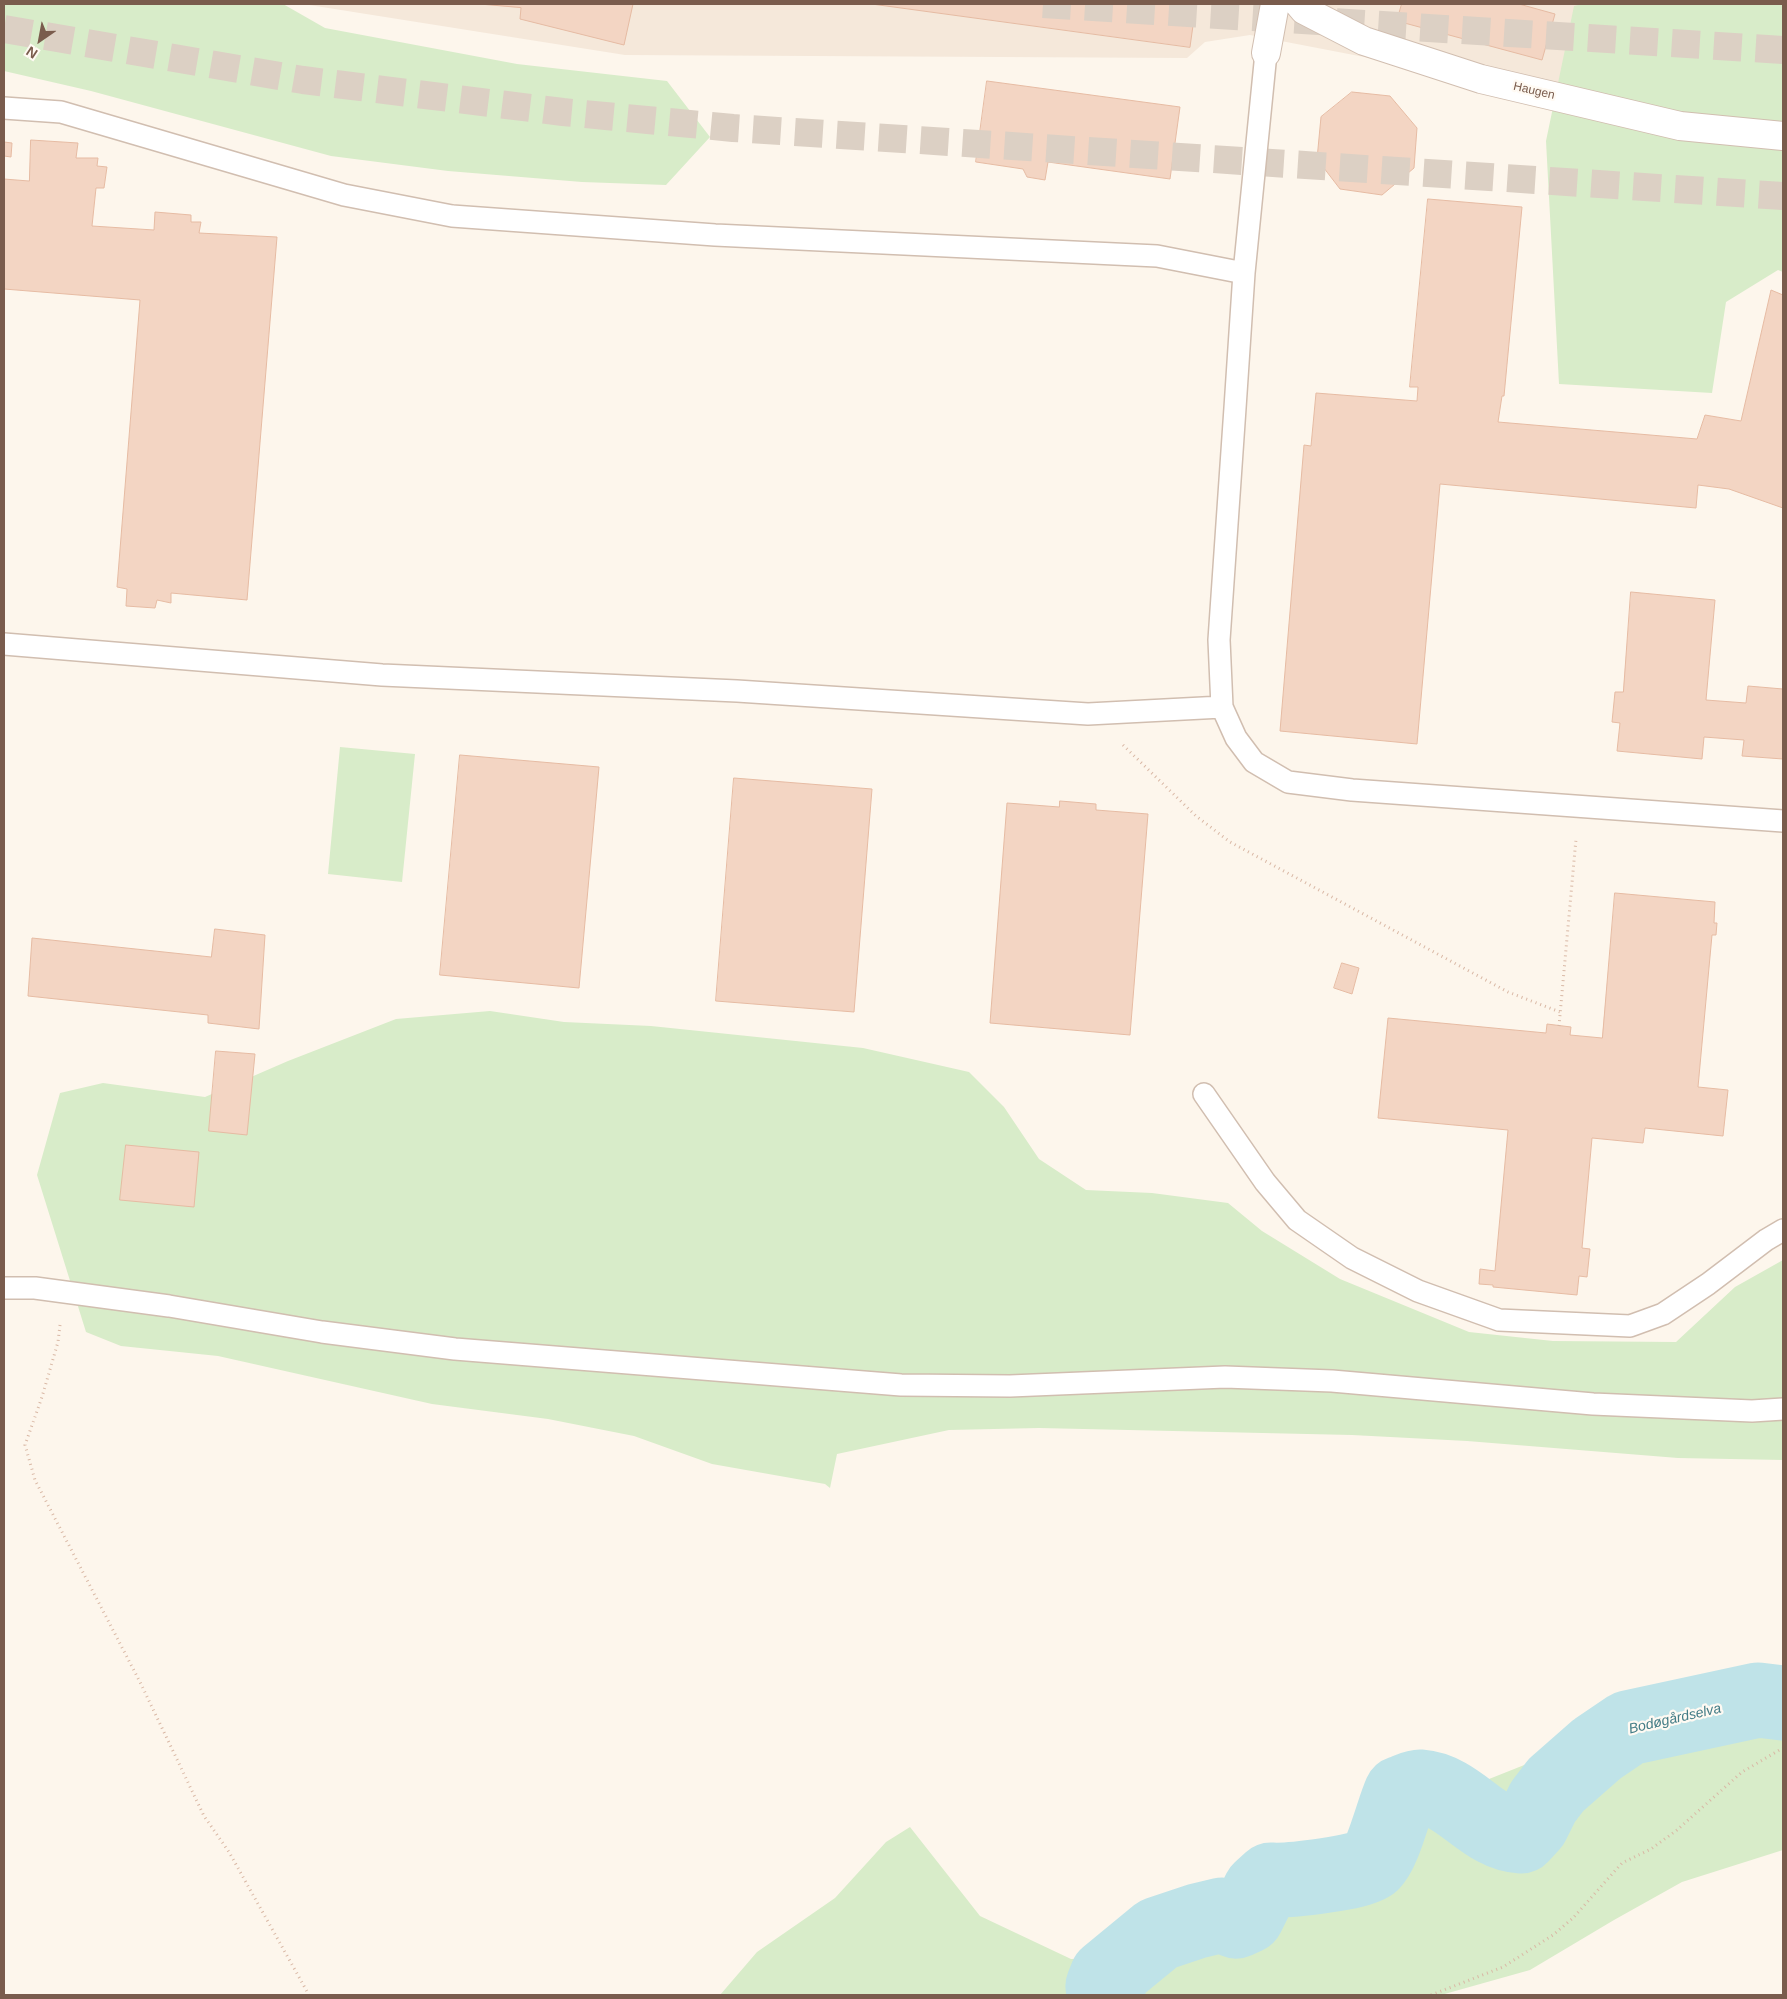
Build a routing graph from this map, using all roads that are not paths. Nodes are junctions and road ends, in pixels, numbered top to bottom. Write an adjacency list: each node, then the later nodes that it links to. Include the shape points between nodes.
1 (1275, 4): 3 (street)
2 (1299, 4): 5 (street, Haugen, via 1304,10 1364,41 1481,79 1680,126)
3 (1266, 53): 6 (lane)
4 (4, 108): 6 (lane, via 61,112 344,195 452,216 715,235 1157,256)
5 (1783, 136)
6 (1244, 273): 8 (lane, via 1219,640)
7 (4, 644): 8 (lane, via 382,675 736,691 1088,714)
8 (1222, 707): 9 (lane, via 1236,738 1254,762 1288,782 1352,790)
9 (1783, 821)
10 (1204, 1094): 11 (lane, via 1259,1174 1297,1220 1352,1258 1418,1291 1499,1320 1630,1326 1663,1314)
11 (1783, 1230)
12 (4, 1288): 13 (lane, via 35,1288 169,1306 322,1332 456,1350 900,1385 1010,1386 1225,1377 1332,1381 1593,1404 1752,1411)
13 (1783, 1409)

